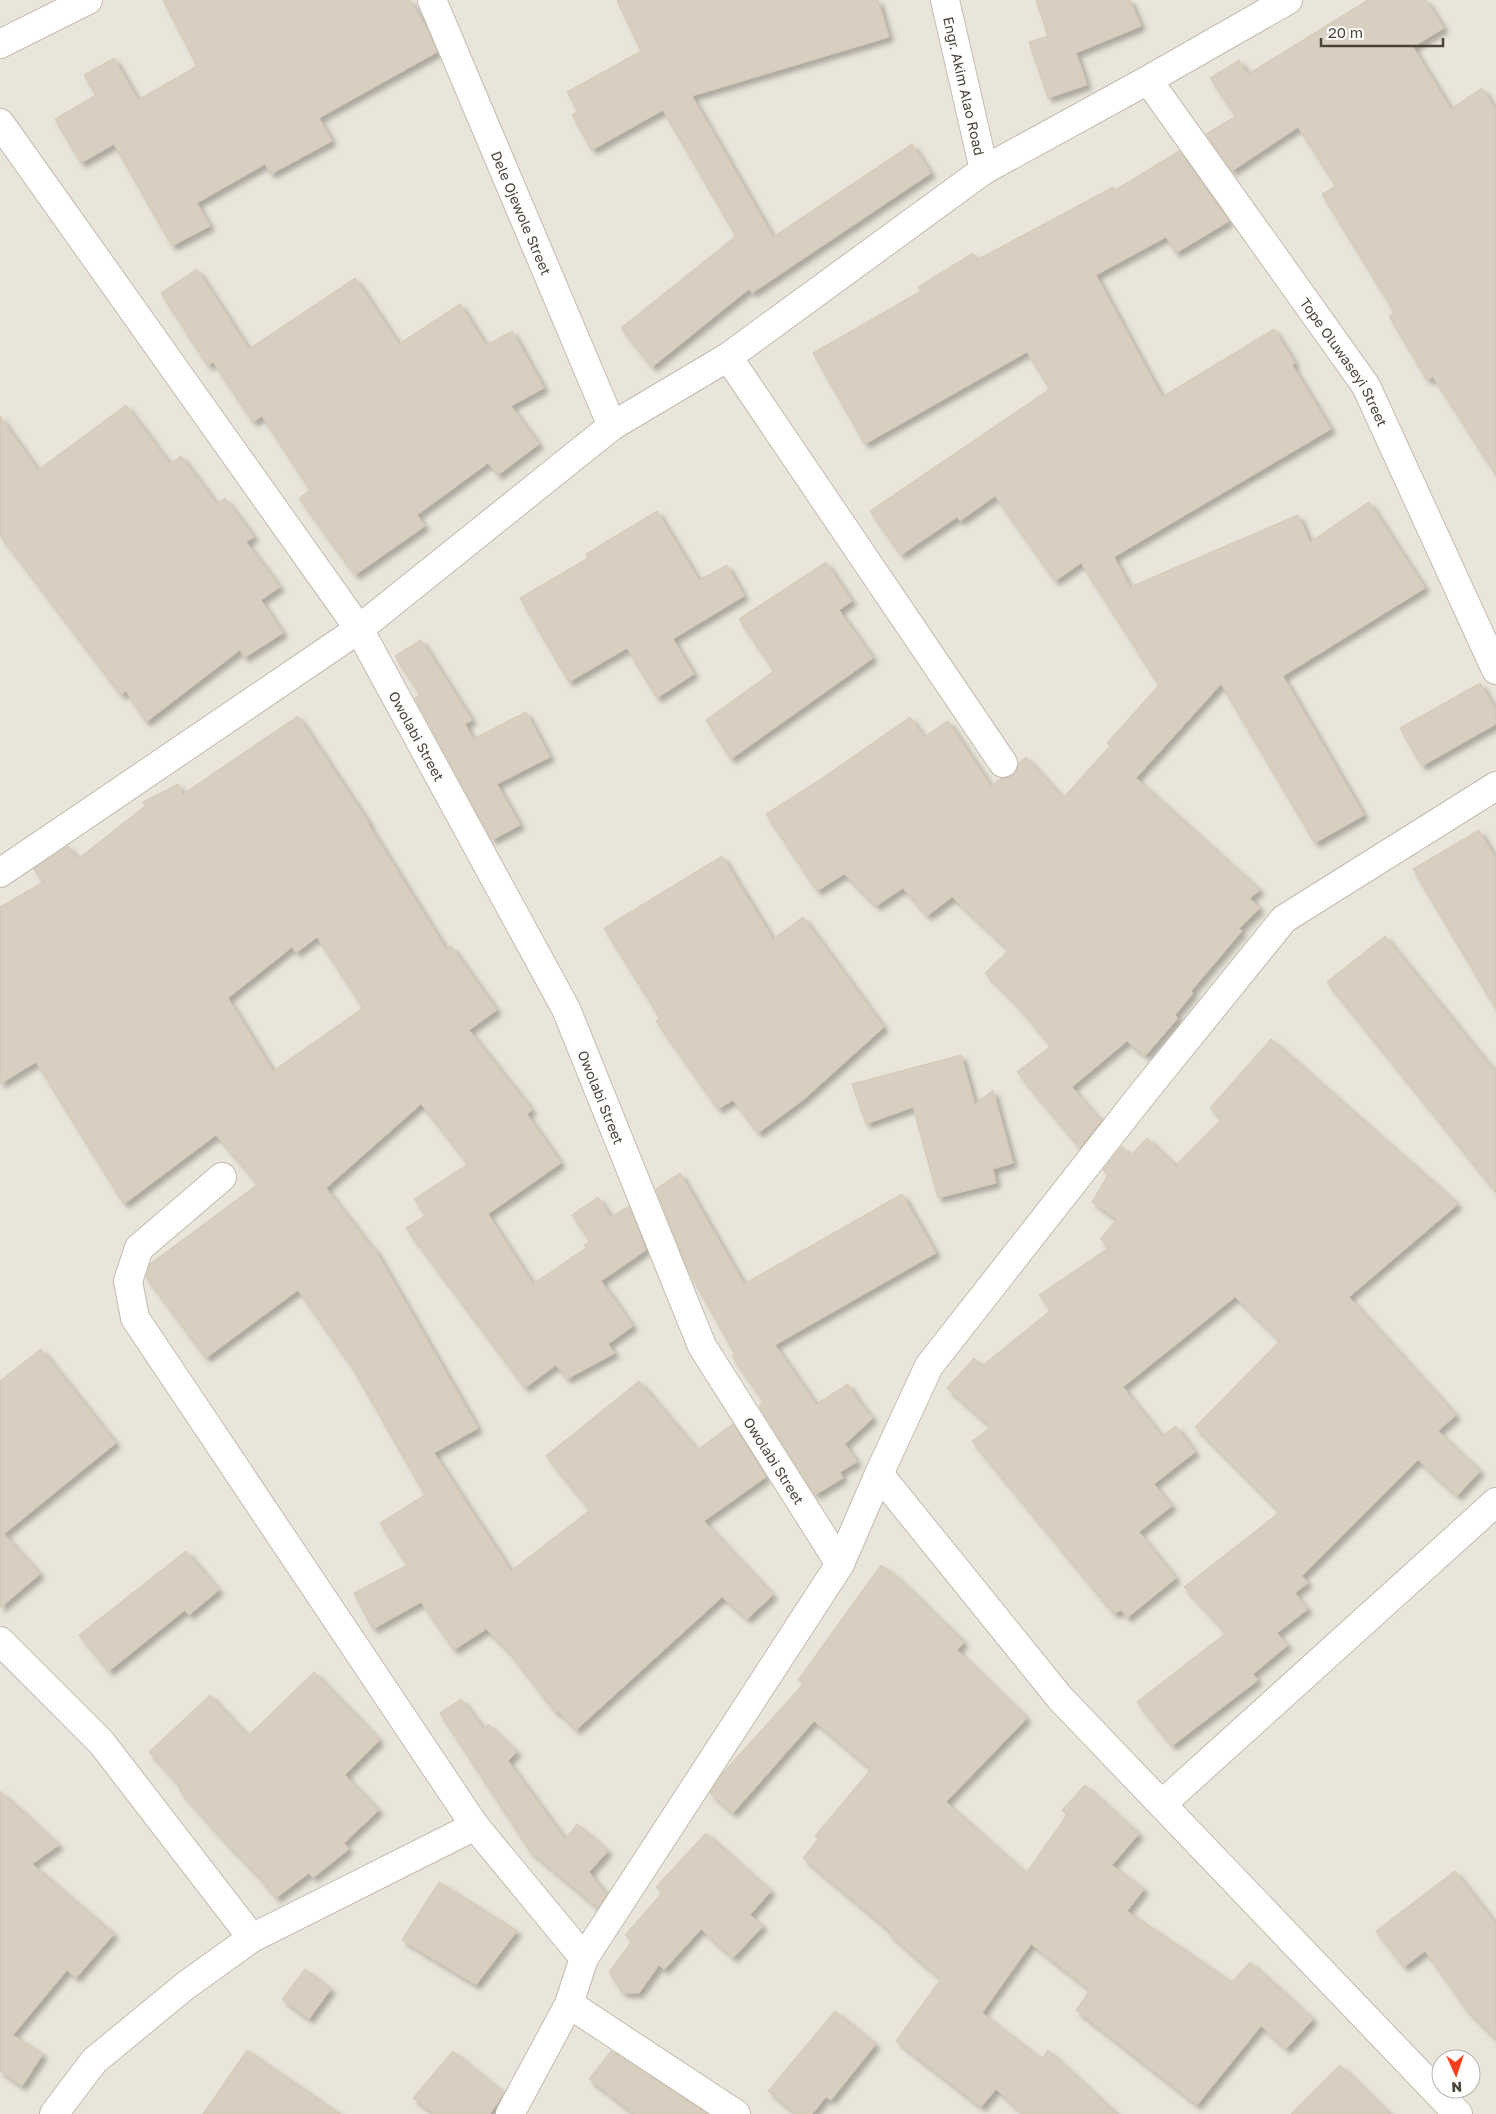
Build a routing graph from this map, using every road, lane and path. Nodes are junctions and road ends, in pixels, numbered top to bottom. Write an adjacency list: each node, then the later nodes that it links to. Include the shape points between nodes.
1 (88, 0): 5 (street)
2 (432, 0): 10 (street, Dele Ojewole Street)
3 (945, 0): 8 (street, Engr. Akim Alao Road)
4 (1288, 0): 6 (street)
5 (0, 44)
6 (1148, 80): 8 (street); 12 (street, Tope Oluwaseyi Street, via 1366,386)
7 (0, 123): 11 (street, Owolabi Street)
8 (984, 170): 9 (street)
9 (728, 357): 10 (street); 13 (street)
10 (612, 426): 11 (street)
11 (359, 629): 15 (street); 19 (street, Owolabi Street, via 566,1009 702,1346)
12 (1496, 670)
13 (1003, 763)
14 (1496, 786): 17 (street, via 1284,919 929,1366)
15 (0, 873)
16 (222, 1177): 22 (street, via 139,1248 128,1281 135,1318)
17 (879, 1474): 19 (street); 21 (street, via 1060,1698)
18 (1496, 1502): 21 (street)
19 (840, 1564): 24 (street)
20 (0, 1641): 23 (street, via 101,1742)
21 (1162, 1804): 29 (street)
22 (475, 1826): 23 (street); 24 (street)
23 (252, 1938): 26 (street, via 185,1986 94,2061)
24 (584, 1958): 25 (street)
25 (569, 2004): 27 (street); 28 (street)
26 (54, 2114)
27 (510, 2114)
28 (736, 2114)
29 (1458, 2114)

